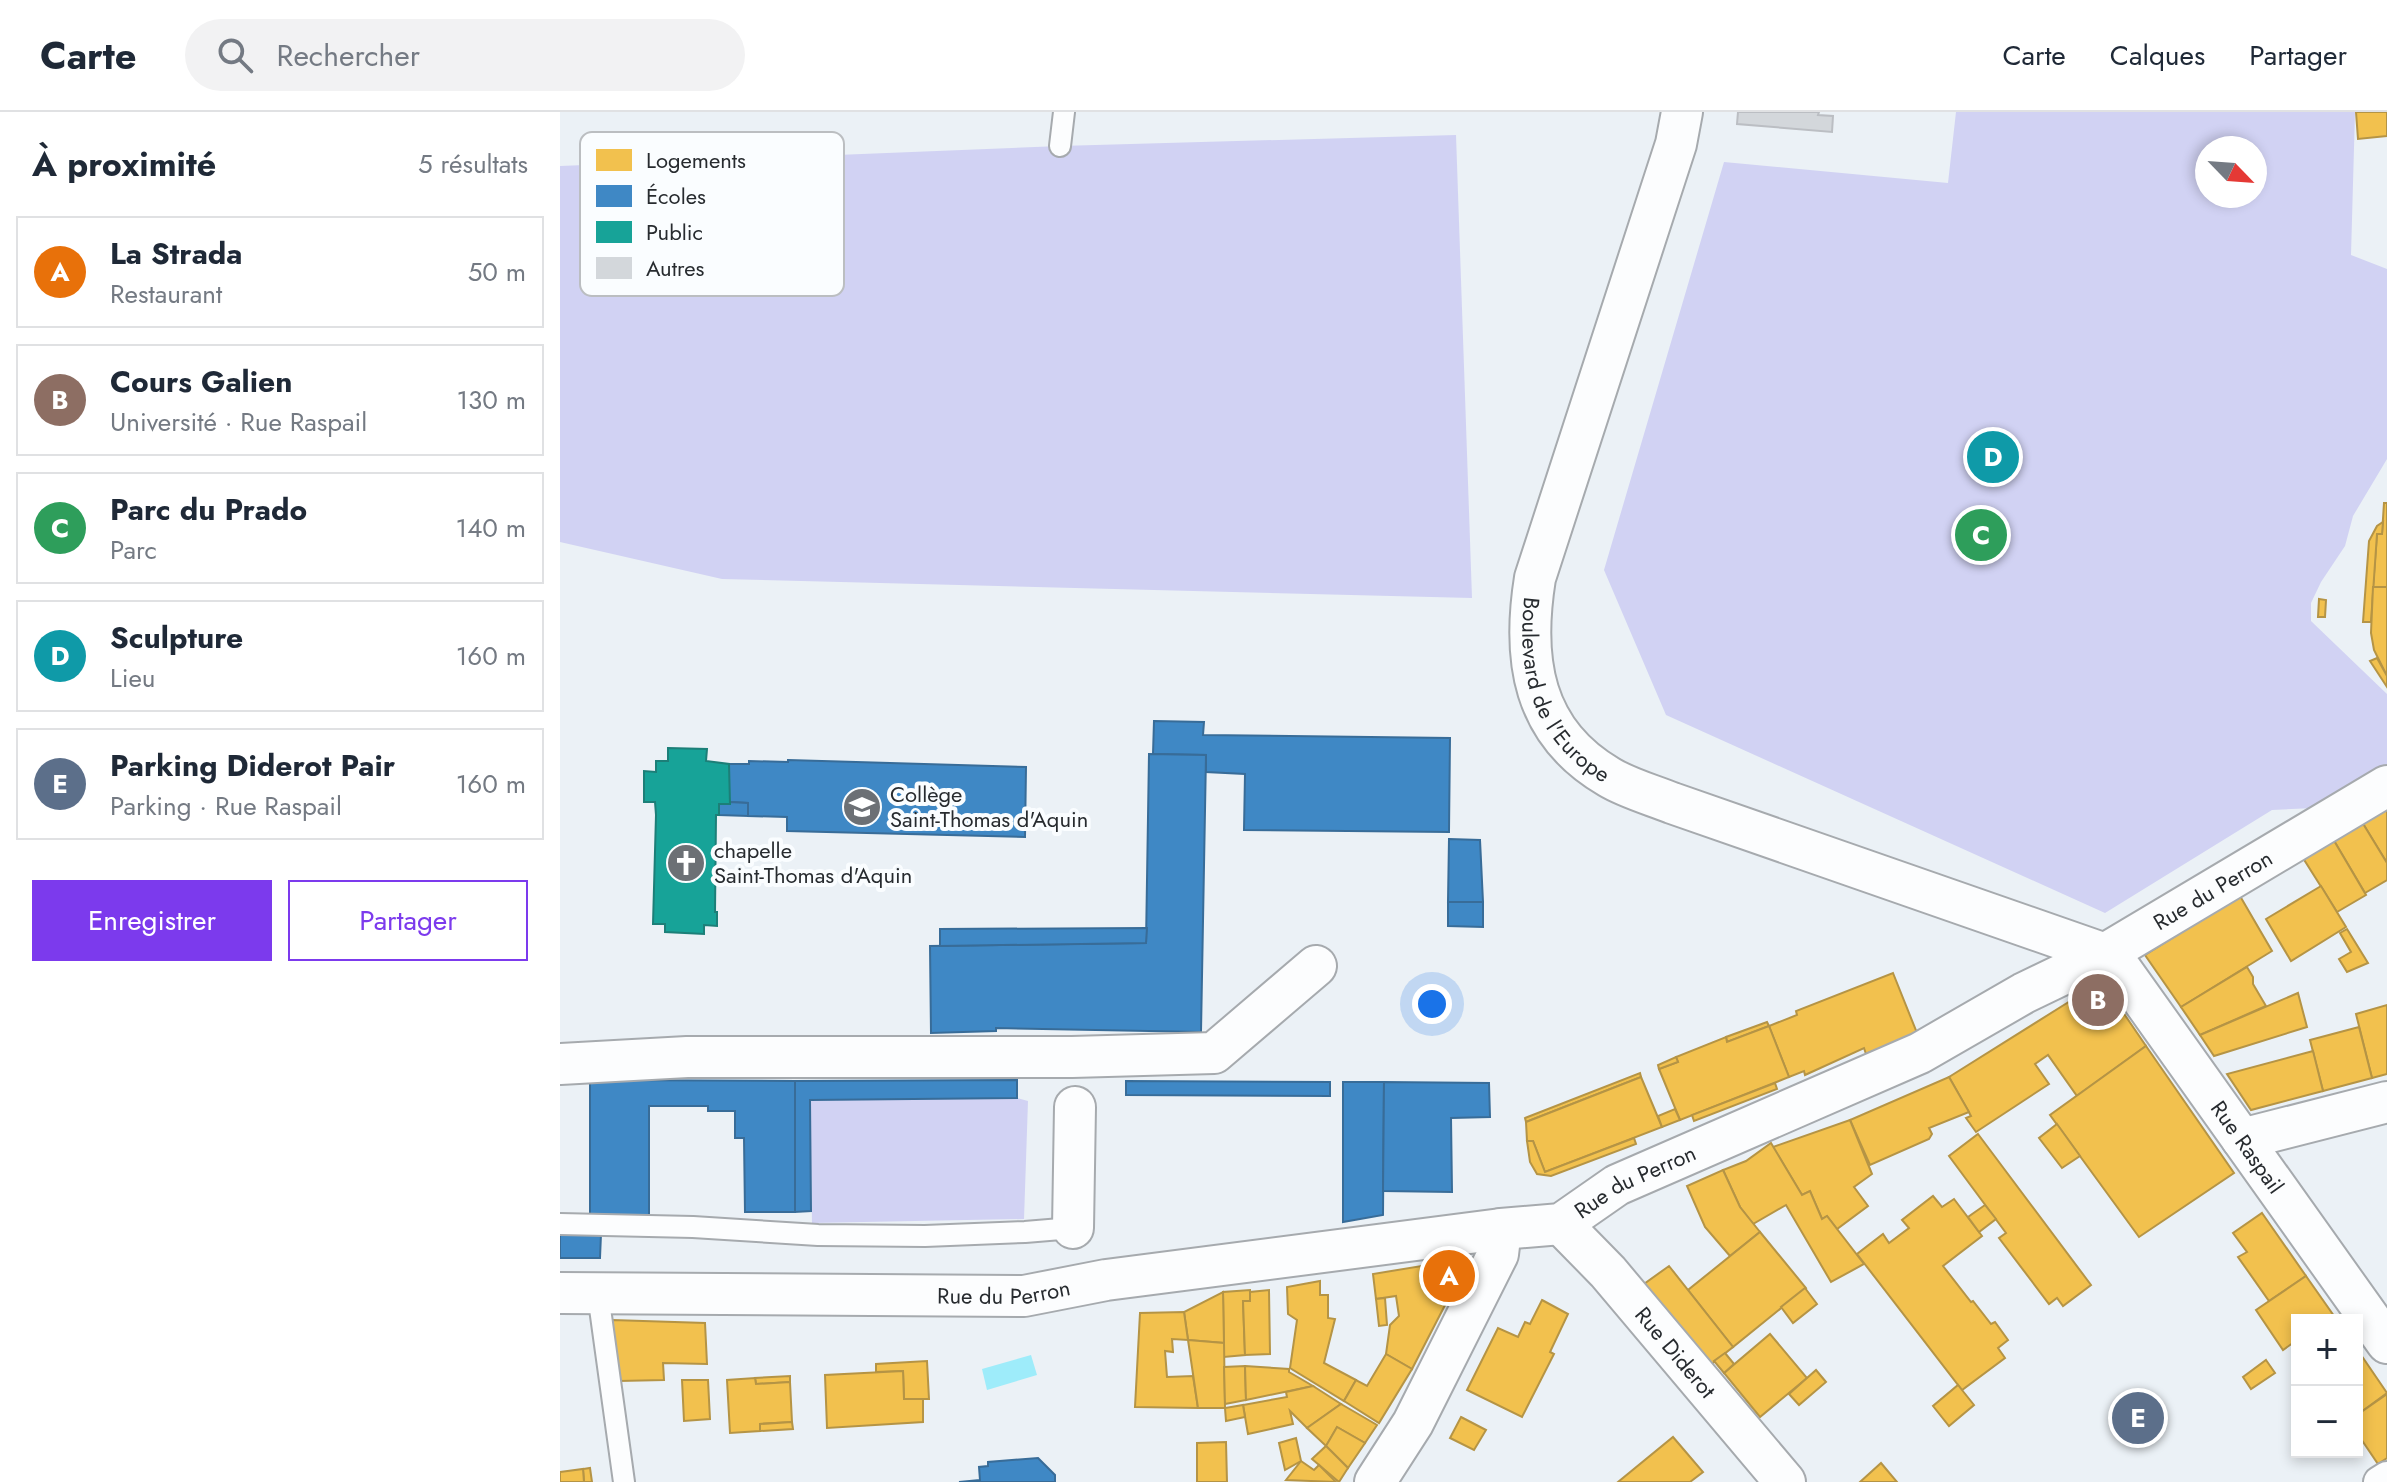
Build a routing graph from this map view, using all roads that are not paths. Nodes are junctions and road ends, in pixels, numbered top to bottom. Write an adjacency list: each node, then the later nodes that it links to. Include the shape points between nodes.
1 (1064, 112): 3 (lane)
2 (1682, 112): 5 (street, Boulevard de l'Europe, via 1535,578 1529,638 1547,719 1565,744 1609,778)
3 (1060, 146)
4 (2387, 786): 6 (street, Rue du Perron)
5 (1994, 915): 6 (street, Boulevard de l'Europe); 8 (street, Boulevard de l'Europe, via 2024,950)
6 (2105, 954): 8 (street, Rue du Perron); 12 (street, Rue Raspail)
7 (1316, 966): 10 (street, via 1214,1053)
8 (2024, 993): 14 (street, Rue du Perron, via 1920,1053 1617,1185)
9 (560, 1064): 10 (street, via 687,1057)
10 (1072, 1084): 15 (street)
11 (2387, 1102): 12 (street)
12 (2242, 1139): 18 (street, Rue Raspail)
13 (560, 1224): 15 (lane, via 818,1235)
14 (1561, 1224): 16 (street, Rue du Perron); 22 (street, Rue Diderot, via 1608,1272)
15 (1073, 1228)
16 (1501, 1229): 17 (street, Rue du Perron, via 1106,1280 1024,1296); 21 (street, via 1498,1254 1413,1423)
17 (579, 1294): 20 (lane)
18 (2387, 1343)
19 (2387, 1477): 23 (street)
20 (624, 1482)
21 (1375, 1482)
22 (1785, 1482)
23 (2379, 1482)

